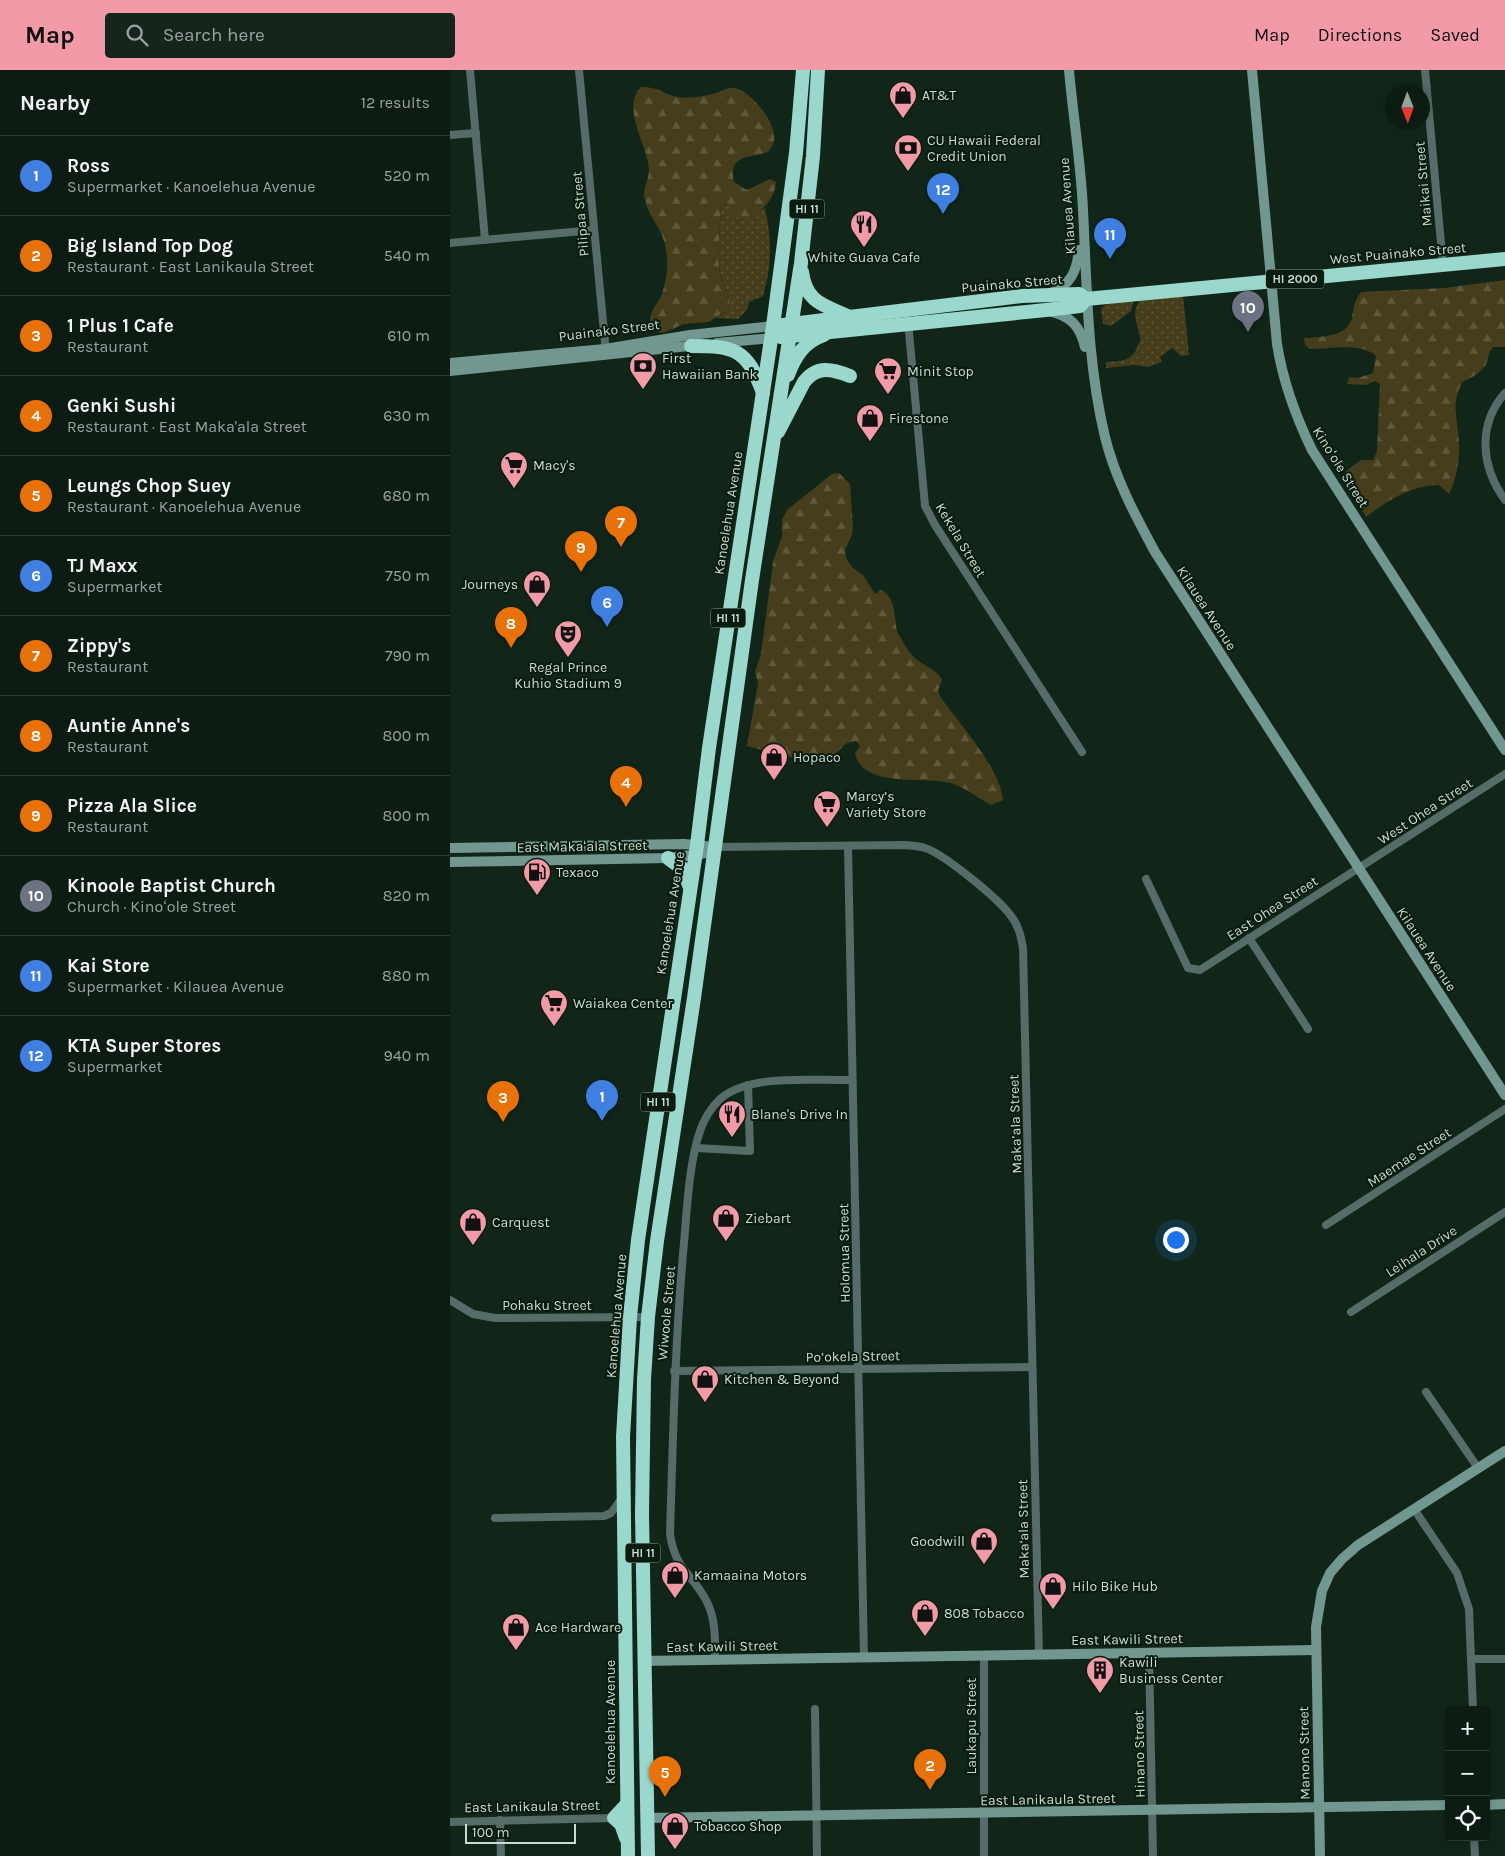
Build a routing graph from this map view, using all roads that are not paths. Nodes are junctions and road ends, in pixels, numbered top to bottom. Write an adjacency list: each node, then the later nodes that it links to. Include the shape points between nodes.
1 (470, 70): 10 (street)
2 (579, 70): 13 (street, Pilipaa Street)
3 (803, 70): 27 (highway, Kanoelehua Avenue / HI 11)
4 (818, 70): 9 (highway, HI 11)
5 (826, 70): 9 (street)
6 (1068, 70): 12 (street, Kilauea Avenue)
7 (1252, 70): 19 (street, Kinoʻole Street)
8 (1425, 70): 18 (street, Maikai Street)
9 (817, 88): 17 (highway, HI 11)
10 (476, 133): 11 (street); 14 (street)
11 (450, 135)
12 (1083, 209): 20 (street, via 1076,269 1064,286); 21 (street, Kilauea Avenue)
13 (594, 230): 14 (street); 29 (street, Pilipaa Street)
14 (485, 240): 15 (street)
15 (450, 244)
16 (1505, 259): 18 (highway, West Puainako Street / HI 2000)
17 (801, 263): 23 (highway, via 803,283 812,298); 25 (highway, HI 11)
18 (1443, 265): 19 (highway, West Puainako Street / HI 2000)
19 (1271, 282): 21 (highway, West Puainako Street / HI 2000); 39 (street, Kinoʻole Street, via 1282,374 1307,441)
20 (1046, 295): 21 (highway, Puainako Street / HI 2000, via 1079,294); 24 (highway, Puainako Street / HI 2000)
21 (1086, 299): 22 (highway, Puainako Street / HI 2000, via 1080,306); 33 (street, Kilauea Avenue)
22 (1046, 310): 24 (highway, Puainako Street / HI 2000); 33 (street, via 1070,319 1080,330)
23 (850, 317): 24 (highway, Puainako Street / HI 2000); 25 (highway, Puainako Street / HI 2000)
24 (908, 317): 26 (highway, Puainako Street / HI 2000); 40 (street, Kekela Street, via 925,506)
25 (790, 330): 26 (highway, Puainako Street / HI 2000); 27 (highway, Puainako Street / HI 2000); 36 (highway, HI 11)
26 (838, 330): 36 (highway, via 821,336 800,351)
27 (773, 332): 28 (street, Puainako Street); 29 (street, Puainako Street, via 690,335); 35 (highway, Kanoelehua Avenue / HI 11)
28 (690, 346): 29 (street, Puainako Street); 35 (highway, via 720,346 738,352 750,365)
29 (606, 352): 30 (street, Puainako Street); 31 (street, Puainako Street)
30 (450, 362)
31 (450, 371)
32 (850, 376): 37 (highway, via 831,369 810,375)
33 (1094, 387): 48 (street, Kilauea Avenue, via 1105,438 1121,484 1155,552)
34 (1505, 393): 38 (street, via 1494,410 1485,440 1492,481)
35 (763, 394): 44 (highway, Kanoelehua Avenue / HI 11, via 708,748)
36 (777, 409): 37 (highway, HI 11)
37 (773, 442): 45 (highway, HI 11)
38 (1505, 500)
39 (1505, 750)
40 (1082, 752)
41 (1505, 774): 48 (street, West Ohea Street)
42 (848, 846): 45 (street, Maka‘ala Street); 53 (street, Holomua Street); 64 (street, Maka‘ala Street, via 906,845 925,848 942,856 994,899 1011,916 1021,933)
43 (450, 848): 44 (street, East Makaʻala Street, via 618,845)
44 (696, 850): 45 (street, East Makaʻala Street); 46 (street, East Makaʻala Street); 50 (highway, Kanoelehua Avenue / HI 11)
45 (715, 850): 63 (highway, HI 11)
46 (668, 858): 47 (street, East Makaʻala Street); 50 (highway, via 683,869)
47 (450, 862)
48 (1358, 868): 51 (street, East Ohea Street); 55 (street, Kilauea Avenue)
49 (1146, 879): 51 (street, East Ohea Street, via 1188,968 1200,970)
50 (690, 888): 62 (highway, Kanoelehua Avenue / HI 11, via 638,1240)
51 (1249, 938): 52 (street)
52 (1308, 1029)
53 (852, 1080): 54 (street, Wiwoole Street); 65 (street, Holomua Street)
54 (748, 1084): 57 (street, Wiwoole Street, via 726,1094 710,1111 702,1125); 57 (street, via 750,1152)
55 (1505, 1096)
56 (1505, 1109): 59 (street, Maemae Street)
57 (696, 1148): 66 (street, Wiwoole Street, via 688,1201)
58 (1505, 1212): 61 (street, Leihala Drive)
59 (1326, 1225)
60 (450, 1300): 62 (street, Pohaku Street, via 473,1314 495,1318)
61 (1351, 1312)
62 (630, 1317): 63 (street, Pohaku Street); 70 (highway, Kanoelehua Avenue / HI 11)
63 (648, 1317): 84 (highway, HI 11, via 642,1445)
64 (1032, 1367): 65 (street, Po‘okela Street); 78 (street, Maka‘ala Street)
65 (859, 1368): 66 (street, Po‘okela Street); 80 (street, Holomua Street)
66 (674, 1371): 81 (street, Wiwoole Street, via 670,1534 680,1567 700,1591 712,1614)
67 (1426, 1392): 69 (street)
68 (1505, 1451): 69 (street)
69 (1478, 1468): 71 (street)
70 (623, 1496): 72 (street, via 611,1513); 74 (highway, Kanoelehua Avenue / HI 11)
71 (1414, 1509): 76 (street, via 1358,1545 1330,1573 1318,1605); 83 (street, via 1456,1573 1469,1608)
72 (604, 1516): 73 (street); 74 (street)
73 (495, 1518)
74 (624, 1529): 75 (highway, Kanoelehua Avenue / HI 11)
75 (626, 1638): 84 (highway, via 632,1652); 85 (highway, Kanoelehua Avenue / HI 11)
76 (1316, 1650): 77 (street, East Kawili Street); 92 (street, Manono Street)
77 (1149, 1652): 78 (street, East Kawili Street); 93 (street, Hinano Street)
78 (1039, 1655): 79 (street, East Kawili Street)
79 (984, 1656): 80 (street, East Kawili Street); 94 (street, Laukapu Street)
80 (864, 1658): 81 (street, East Kawili Street)
81 (715, 1659): 84 (street, East Kawili Street)
82 (1505, 1659): 83 (street)
83 (1472, 1660): 86 (street)
84 (644, 1661): 85 (highway, via 630,1671); 97 (highway, HI 11)
85 (626, 1681): 88 (highway, Kanoelehua Avenue / HI 11)
86 (1473, 1706)
87 (815, 1709): 95 (street)
88 (627, 1804): 96 (highway); 101 (highway, Kanoelehua Avenue / HI 11)
89 (1505, 1804): 91 (street)
90 (1445, 1805): 92 (street, East Lanikaula Street)
91 (1490, 1805)
92 (1319, 1807): 93 (street, East Lanikaula Street); 107 (street, Manono Street)
93 (1153, 1810): 94 (street, East Lanikaula Street); 106 (street, Hinano Street)
94 (983, 1814): 95 (street, East Lanikaula Street); 105 (street, Laukapu Street)
95 (817, 1816): 97 (street, East Lanikaula Street); 104 (street)
96 (614, 1818): 98 (street, East Lanikaula Street); 101 (highway, via 624,1830)
97 (647, 1818): 103 (highway, HI 11)
98 (500, 1820): 99 (street, East Lanikaula Street); 102 (street)
99 (450, 1822)
100 (1474, 1841): 108 (street)
101 (628, 1850)
102 (501, 1856)
103 (648, 1856)
104 (817, 1856)
105 (984, 1856)
106 (1153, 1856)
107 (1320, 1856)
108 (1475, 1856)

